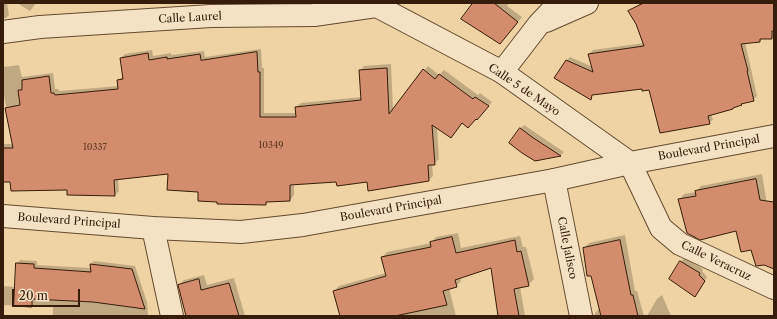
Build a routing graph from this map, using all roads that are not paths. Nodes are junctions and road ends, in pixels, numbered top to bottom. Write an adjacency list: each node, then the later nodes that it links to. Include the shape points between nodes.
1 (559, 3): 4 (street)
2 (587, 3): 4 (street)
3 (373, 5): 5 (street, Calle Laurel, via 314,15 203,17 40,27); 6 (street, Calle 5 de Mayo)
4 (539, 24): 6 (street)
5 (3, 32)
6 (502, 72): 8 (street, Calle 5 de Mayo)
7 (774, 136): 8 (street, Boulevard Principal)
8 (630, 163): 9 (street, Boulevard Principal); 12 (street, Calle Veracruz, via 661,228 680,244)
9 (554, 180): 11 (street, Boulevard Principal, via 303,225 241,232); 14 (street, Calle Jalisco)
10 (3, 216): 11 (street, Boulevard Principal)
11 (153, 228): 13 (street)
12 (774, 288)
13 (172, 316)
14 (581, 316)

